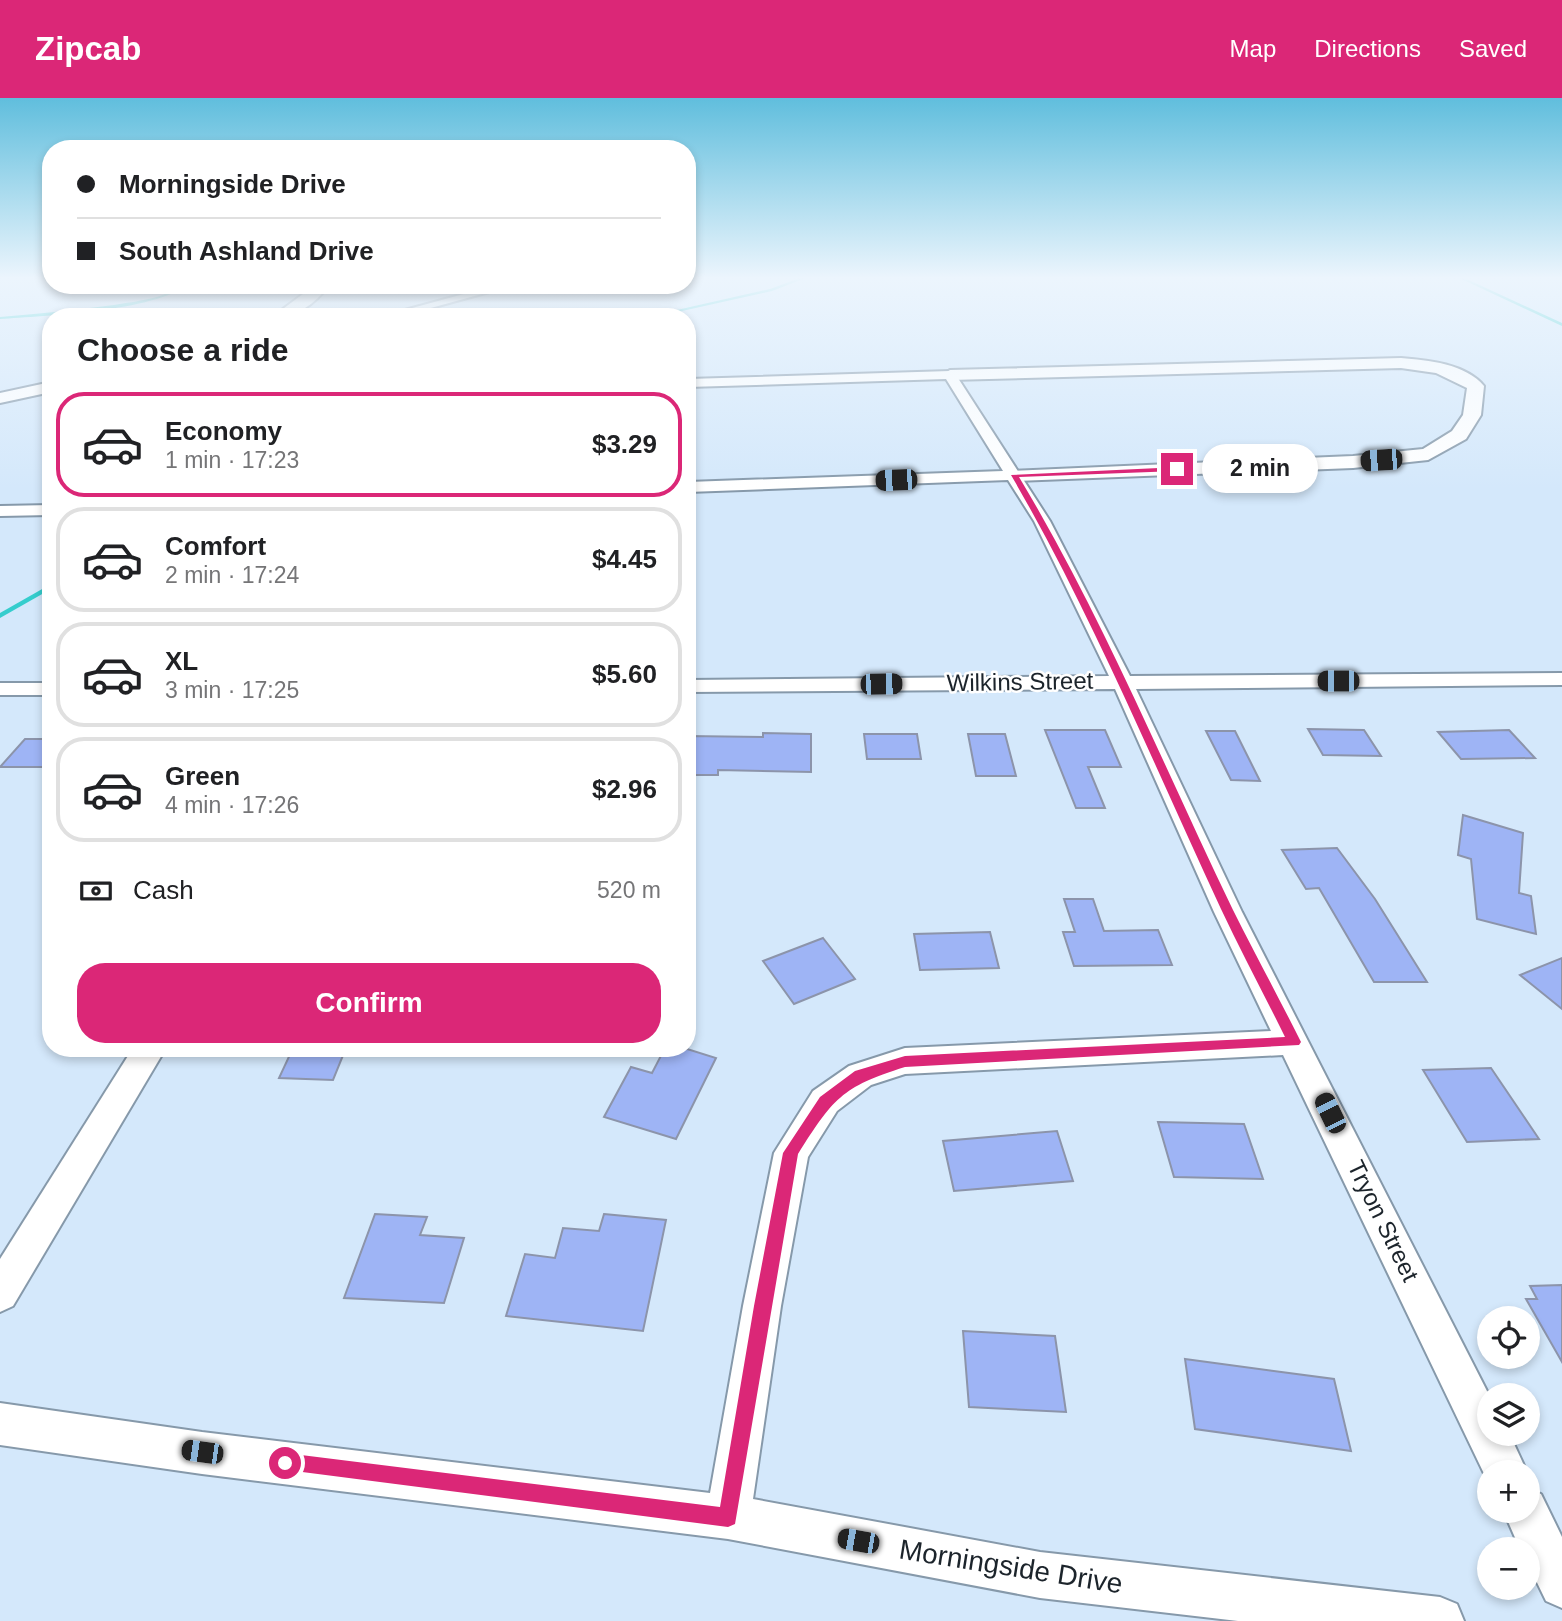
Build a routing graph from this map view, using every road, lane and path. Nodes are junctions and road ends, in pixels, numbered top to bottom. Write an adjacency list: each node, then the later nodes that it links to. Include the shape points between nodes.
1 (950, 375): 2 (street); 5 (street, Tryon Street); 5 (street, via 1401,363 1438,368 1476,386 1472,415 1459,435 1427,454 1381,460)
2 (696, 383)
3 (42, 389): 4 (street)
4 (0, 398)
5 (1015, 475): 6 (street); 10 (street, Tryon Street)
6 (696, 487)
7 (42, 510): 8 (street)
8 (0, 511)
9 (1562, 679): 10 (street, Wilkins Street)
10 (1122, 681): 11 (street, Wilkins Street); 14 (street, Tryon Street, via 1228,912)
11 (696, 686)
12 (42, 689): 13 (street)
13 (0, 690)
14 (1294, 1042): 18 (street, Tryon Street); 19 (street, via 905,1061 860,1075 825,1101 791,1153)
15 (144, 1057): 16 (street)
16 (0, 1293)
17 (0, 1424): 19 (street, Morningside Drive)
18 (1500, 1460)
19 (728, 1517): 22 (street, Morningside Drive, via 1040,1575)
20 (1531, 1523): 21 (street)
21 (1562, 1585)
22 (1440, 1621)

